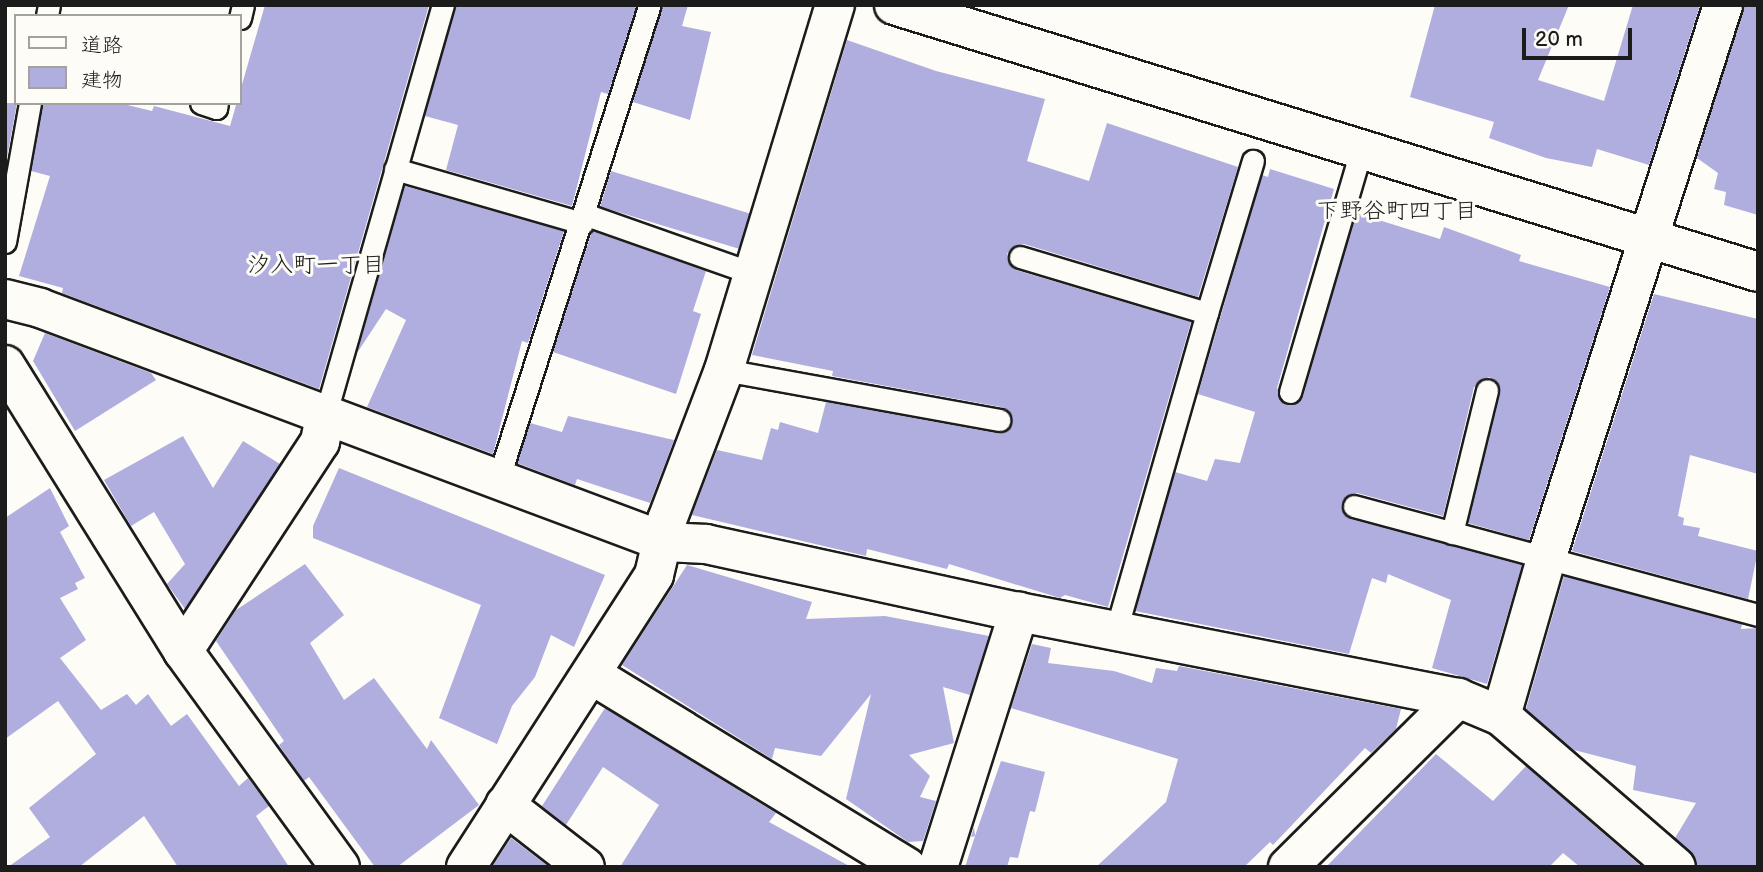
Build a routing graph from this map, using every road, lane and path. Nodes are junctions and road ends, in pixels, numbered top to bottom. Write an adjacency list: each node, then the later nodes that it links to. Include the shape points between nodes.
1 (443, 5): 9 (lane)
2 (650, 5): 10 (lane)
3 (835, 5): 15 (street)
4 (894, 5): 7 (street)
5 (1723, 5): 11 (street)
6 (30, 105): 12 (lane)
7 (1362, 147): 11 (street); 21 (lane)
8 (1253, 161): 17 (lane)
9 (395, 169): 10 (lane); 22 (lane)
10 (583, 219): 15 (lane); 24 (lane)
11 (1649, 238): 14 (street); 28 (street)
12 (5, 242)
13 (1020, 257): 17 (lane)
14 (1758, 272)
15 (754, 274): 19 (street)
16 (5, 299): 22 (street, via 40,307)
17 (1207, 313): 31 (lane)
18 (5, 365): 32 (street)
19 (724, 370): 23 (lane); 27 (street, via 667,520)
20 (1487, 390): 26 (lane)
21 (1290, 392)
22 (325, 416): 24 (street); 32 (street, via 320,442)
23 (999, 420)
24 (498, 480): 27 (street)
25 (1354, 506): 26 (lane)
26 (1452, 534): 28 (lane)
27 (664, 542): 29 (street, via 706,544); 33 (street, via 654,575)
28 (1546, 559): 30 (lane); 35 (street)
29 (1019, 612): 31 (street); 41 (street)
30 (1758, 615)
31 (1116, 631): 34 (street)
32 (183, 651): 37 (street)
33 (592, 675): 36 (street); 40 (street)
34 (1458, 698): 35 (street); 42 (street)
35 (1501, 716): 43 (street)
36 (505, 805): 38 (street); 39 (street)
37 (340, 867)
38 (466, 867)
39 (585, 867)
40 (907, 867)
41 (938, 867)
42 (1288, 867)
43 (1676, 867)

